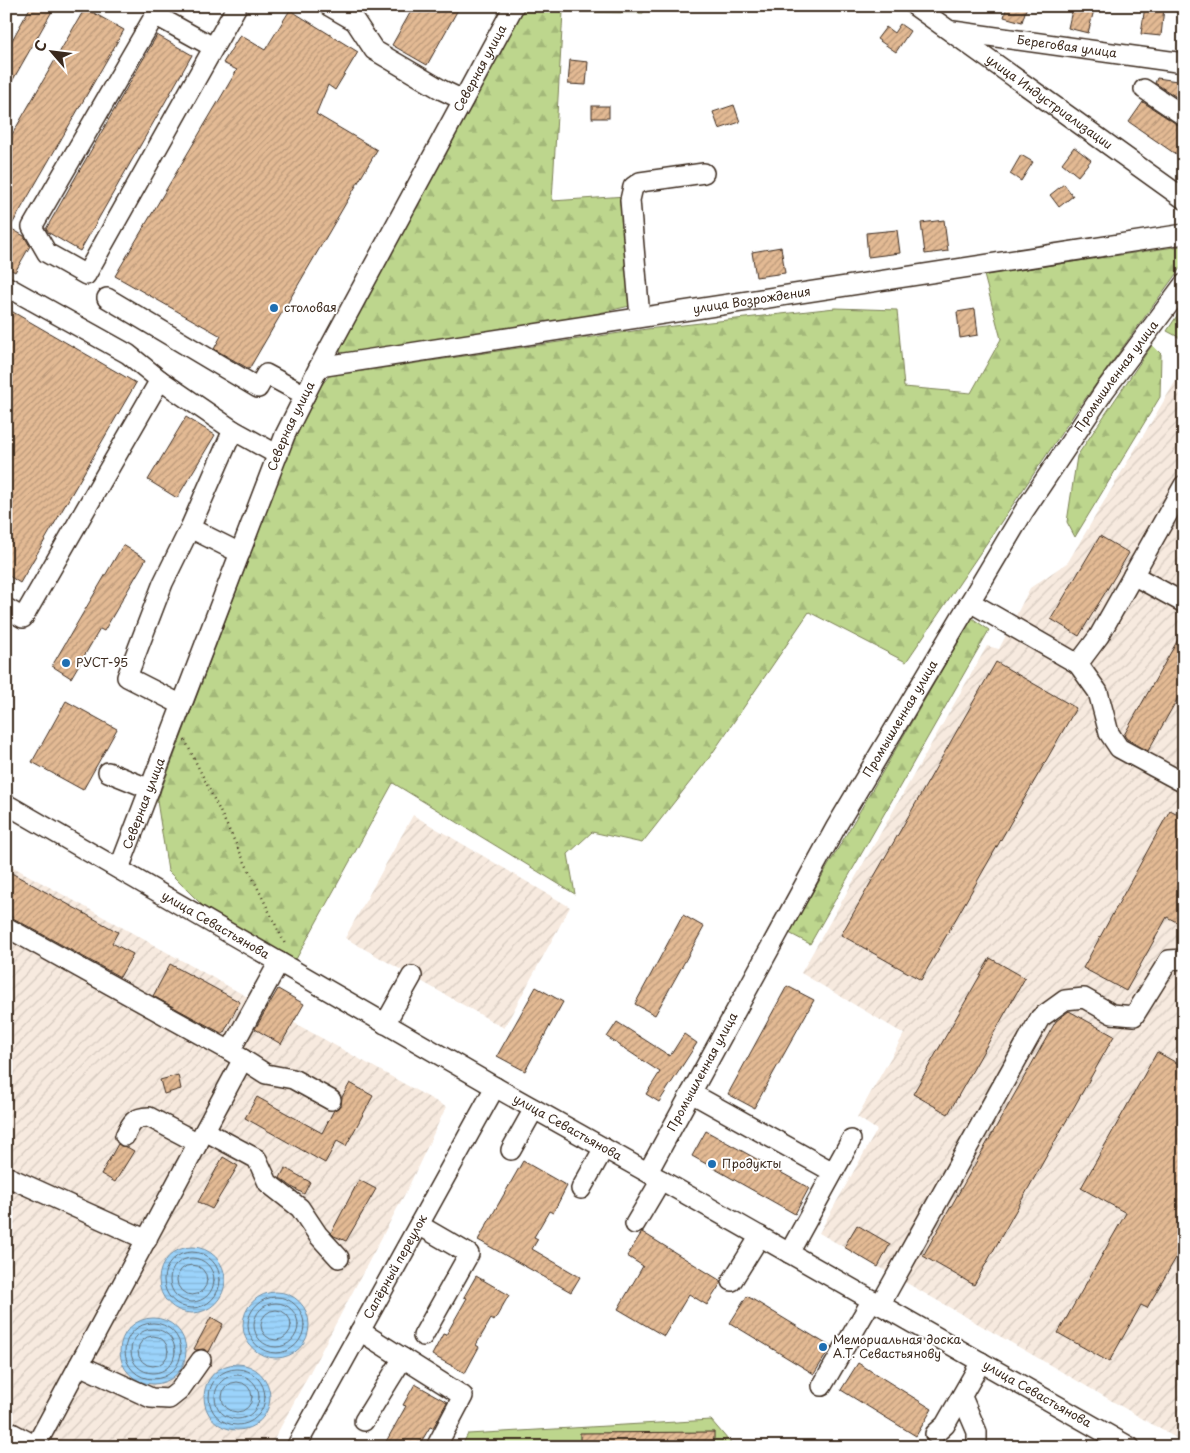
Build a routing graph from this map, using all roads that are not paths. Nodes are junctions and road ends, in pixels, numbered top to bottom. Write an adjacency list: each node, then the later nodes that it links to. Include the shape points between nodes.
1 (237, 6): 6 (street)
2 (329, 6): 9 (street, via 355,21 374,50)
3 (514, 6): 9 (street, Северная улица)
4 (915, 6): 5 (street, улица Индустриализации)
5 (950, 31): 7 (street, Береговая улица); 12 (street, улица Индустриализации)
6 (213, 46): 6 (street, via 86,275 46,253 32,227 155,15)
7 (1184, 63)
8 (1144, 89): 10 (street)
9 (463, 100): 18 (street, Северная улица)
10 (1184, 116)
11 (704, 174): 17 (street, via 640,182 633,186 630,200)
12 (1184, 199)
13 (1184, 234): 17 (street, улица Возрождения)
14 (1184, 284): 27 (street, Промышленная улица, via 1105,390 1024,511)
15 (6, 286): 19 (street, via 128,354)
16 (107, 298): 20 (street, via 258,388 266,374)
17 (640, 318): 18 (street, улица Возрождения)
18 (319, 367): 20 (street, Северная улица)
19 (160, 380): 21 (street); 29 (street, via 23,618)
20 (305, 395): 22 (street, Северная улица)
21 (233, 430): 22 (street); 24 (street)
22 (278, 455): 25 (street, Северная улица)
23 (1184, 485): 26 (street)
24 (190, 528): 25 (street); 31 (street, via 127,677)
25 (240, 553): 31 (street, Северная улица)
26 (1133, 575): 28 (street); 30 (street, via 1099,636)
27 (970, 602): 30 (street); 44 (street, Промышленная улица, via 836,827)
28 (1184, 603)
29 (6, 608)
30 (1078, 664): 33 (street, via 1098,692 1109,732 1119,748)
31 (179, 713): 34 (street, Северная улица)
32 (108, 772): 34 (street)
33 (1184, 784)
34 (150, 789): 36 (street, Северная улица)
35 (6, 804): 36 (street, улица Севастьянова)
36 (119, 869): 39 (street, улица Севастьянова)
37 (6, 927): 42 (street)
38 (1184, 959): 63 (street, via 1169,960 1134,1016 1112,1014 1084,998 1065,1000 1040,1018)
39 (285, 965): 41 (street, улица Севастьянова); 42 (street)
40 (412, 976): 41 (street)
41 (385, 1024): 43 (street, улица Севастьянова)
42 (237, 1055): 45 (street, via 266,1074 293,1079); 48 (street)
43 (495, 1087): 46 (street, улица Севастьянова); 56 (street, Сапёрный переулок)
44 (691, 1093): 52 (street); 54 (street, Промышленная улица)
45 (331, 1100)
46 (534, 1109): 50 (street, улица Севастьянова); 51 (street)
47 (125, 1136): 48 (street, via 131,1124 140,1117 149,1117)
48 (202, 1137): 59 (street); 61 (street, via 257,1159 268,1183 300,1208)
49 (851, 1140): 52 (street)
50 (604, 1148): 54 (street, улица Севастьянова); 55 (street)
51 (511, 1150)
52 (833, 1172): 60 (street)
53 (6, 1176): 59 (street)
54 (654, 1176): 57 (street, Промышленная улица); 58 (street, улица Севастьянова)
55 (581, 1189)
56 (419, 1224): 64 (street, Сапёрный переулок); 65 (street, via 469,1254)
57 (635, 1224)
58 (760, 1236): 60 (street, улица Севастьянова); 62 (street)
59 (147, 1240): 69 (street)
60 (789, 1252): 63 (street, улица Севастьянова)
61 (339, 1258)
62 (732, 1281)
63 (876, 1302): 68 (street, улица Севастьянова); 70 (street)
64 (360, 1331): 66 (street); 76 (street, Сапёрный переулок)
65 (423, 1336)
66 (403, 1358): 72 (street); 77 (street, via 464,1396)
67 (202, 1360): 69 (street, via 169,1399 151,1398)
68 (981, 1362): 71 (street); 79 (street, улица Севастьянова)
69 (79, 1365): 75 (street)
70 (822, 1386)
71 (962, 1396): 74 (street, via 945,1425); 78 (street, via 977,1432)
72 (364, 1421)
73 (6, 1430): 75 (street)
74 (935, 1434)
75 (36, 1446)
76 (297, 1447)
77 (436, 1447)
78 (977, 1447)
79 (1130, 1447)

